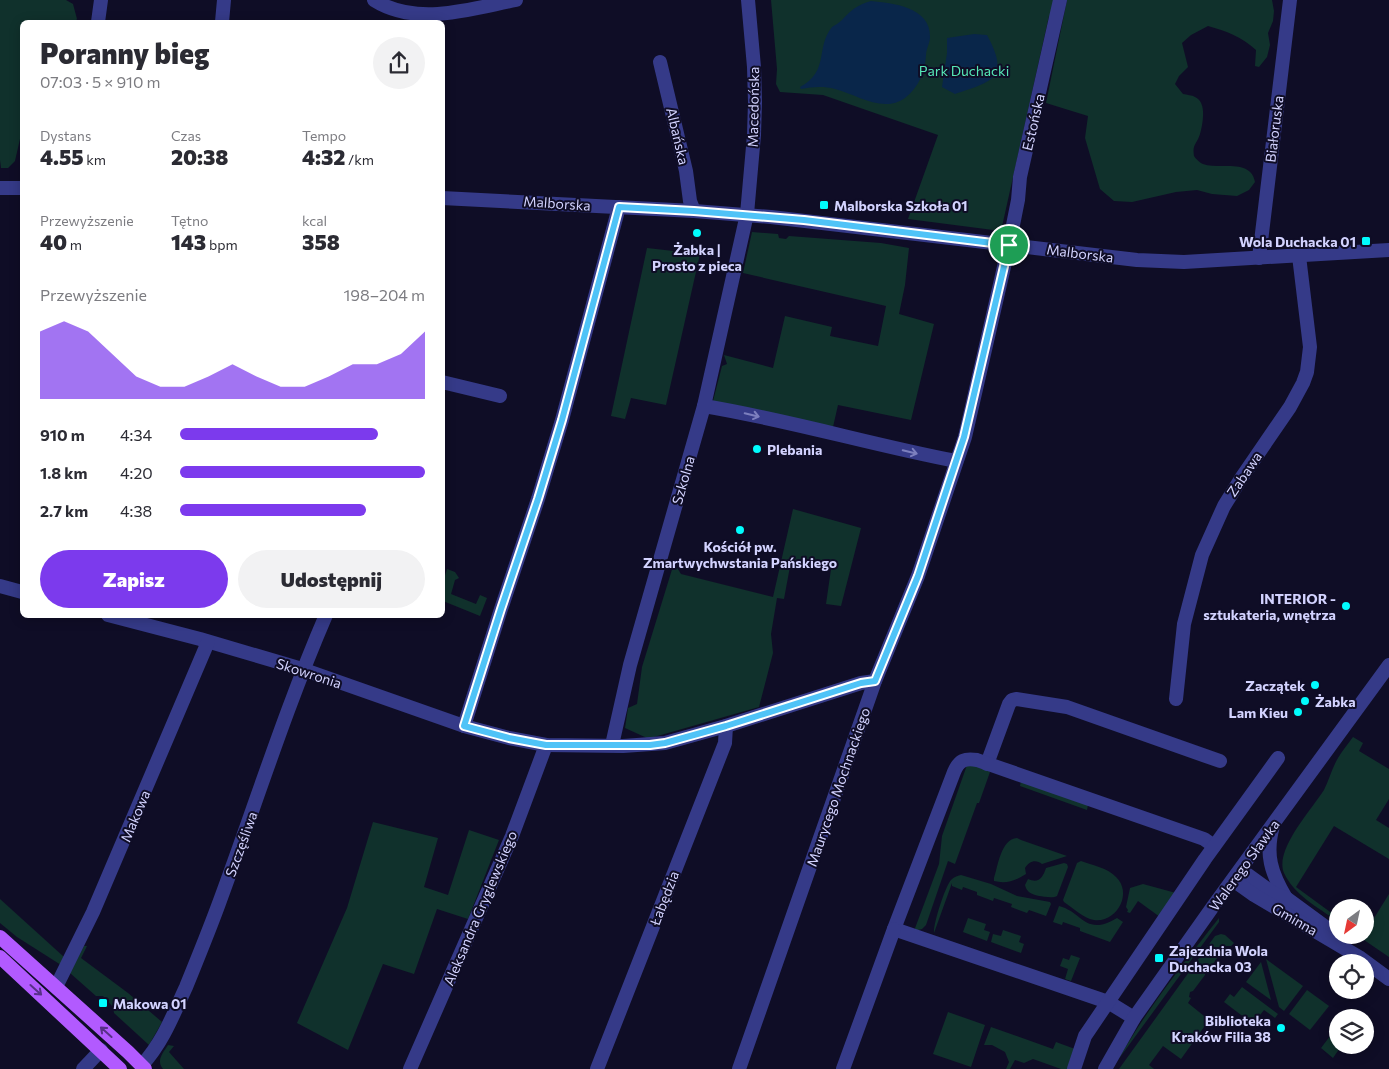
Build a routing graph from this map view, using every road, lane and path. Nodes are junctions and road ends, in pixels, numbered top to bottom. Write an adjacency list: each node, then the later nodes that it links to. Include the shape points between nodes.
1 (101, 0): 8 (street)
2 (224, 0): 9 (street)
3 (374, 0): 4 (street, via 406,13 431,15)
4 (516, 0)
5 (748, 0): 16 (street, Macedońska, via 755,102)
6 (1060, 0): 17 (street, Estońska, via 1020,177)
7 (1290, 0): 20 (street, Białoruska)
8 (98, 20)
9 (222, 20)
10 (660, 62): 15 (street, Albańska)
11 (20, 188): 12 (street)
12 (0, 191)
13 (445, 198): 14 (street, Malborska)
14 (619, 207): 15 (street, Malborska); 34 (street, via 538,499)
15 (694, 211): 16 (street, Malborska)
16 (747, 214): 17 (street, Malborska); 23 (street, Szkolna)
17 (1009, 245): 20 (street, Malborska, via 1184,262); 24 (street, Maurycego Mochnackiego)
18 (1389, 250): 19 (street, Malborska)
19 (1299, 256): 20 (street, Malborska); 33 (street, Zabawa, via 1310,347 1307,372 1290,407 1224,506 1202,555 1184,624)
20 (1259, 258)
21 (445, 383): 22 (street)
22 (500, 396)
23 (704, 406): 24 (street, one-way to 24); 37 (street, Szkolna, via 630,665)
24 (956, 461): 32 (street, Maurycego Mochnackiego, via 918,576)
25 (0, 586): 26 (street)
26 (20, 591)
27 (119, 618): 29 (street, Skowronia)
28 (325, 618): 31 (street, Szczęśliwa)
29 (208, 642): 31 (street, Skowronia); 52 (street, Makowa, via 94,912)
30 (1389, 665): 41 (street, Walerego Sławka)
31 (302, 669): 34 (street, Skowronia); 56 (street, Szczęśliwa, via 204,944 166,1032)
32 (875, 681): 35 (street, Skowronia); 61 (street, Maurycego Mochnackiego)
33 (1176, 699)
34 (464, 726): 36 (street, Skowronia)
35 (726, 726): 37 (street, Skowronia, via 665,743); 60 (street, Łabędzia, via 725,742)
36 (546, 745): 37 (street, Skowronia); 59 (street, Aleksandra Gryglewskiego, via 512,836)
37 (612, 745)
38 (1278, 758): 42 (street)
39 (1220, 761): 40 (street, via 1067,707 1012,700)
40 (987, 764): 42 (street, via 1204,839); 45 (street, via 969,759 958,764)
41 (1274, 824): 43 (street, Walerego Sławka); 44 (street, Gminna, via 1268,852)
42 (1214, 846): 53 (street)
43 (1237, 875): 44 (street, Gminna); 47 (street, Gminna, via 1254,895); 54 (street, Walerego Sławka)
44 (1286, 898): 48 (street, Gminna, via 1335,934)
45 (894, 929): 53 (street); 62 (street)
46 (0, 938): 52 (main road)
47 (1354, 954)
48 (1356, 954)
49 (0, 957): 55 (main road, one-way to 55)
50 (1374, 968): 51 (street, Gminna)
51 (1389, 979)
52 (56, 987): 56 (main road, one-way to 52)
53 (1108, 1002): 54 (street); 63 (street, via 1085,1036)
54 (1134, 1018): 64 (street, Walerego Sławka)
55 (101, 1050): 57 (street); 58 (main road)
56 (143, 1067)
57 (83, 1069)
58 (120, 1069)
59 (410, 1069)
60 (597, 1069)
61 (739, 1069)
62 (843, 1069)
63 (1074, 1069)
64 (1104, 1069)

